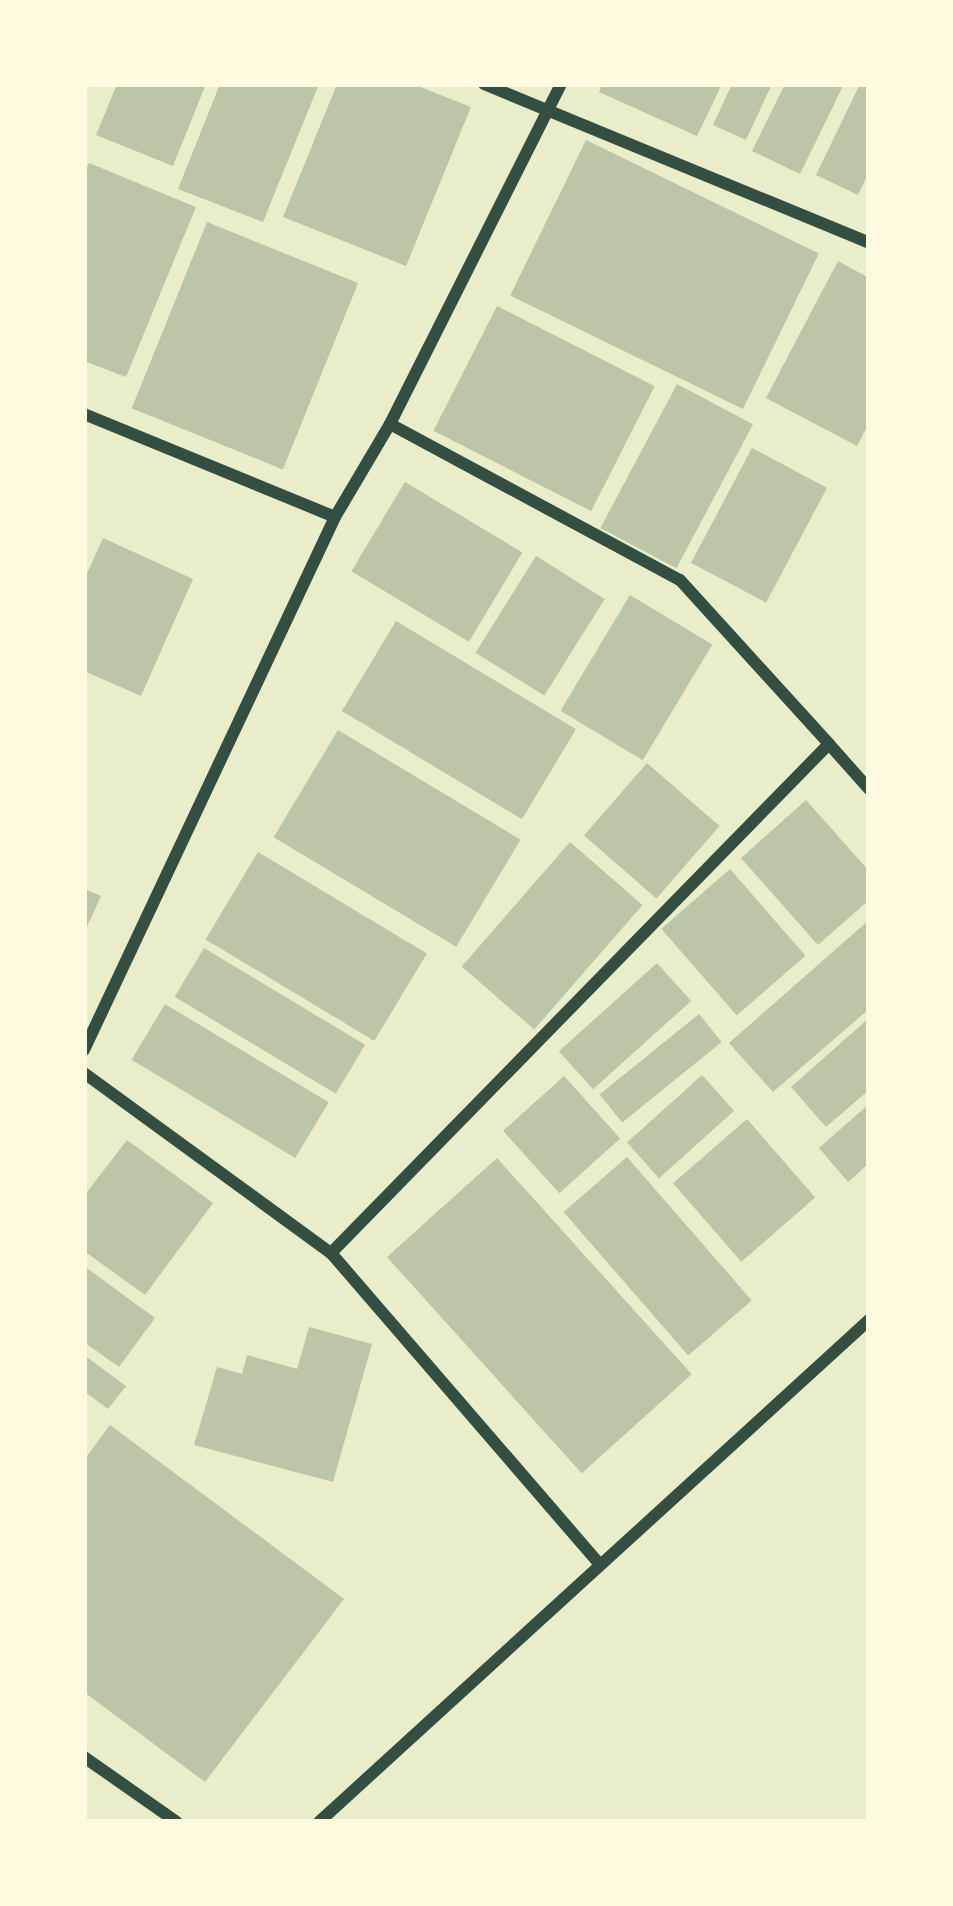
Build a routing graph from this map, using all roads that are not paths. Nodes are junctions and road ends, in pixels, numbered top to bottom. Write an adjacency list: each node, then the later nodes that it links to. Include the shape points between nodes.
1 (484, 84): 3 (street)
2 (561, 84): 3 (street)
3 (550, 113): 4 (street); 6 (street)
4 (869, 243)
5 (84, 414): 7 (street)
6 (390, 424): 7 (street); 8 (street, via 680,580)
7 (335, 517): 10 (street)
8 (829, 744): 9 (street); 12 (street)
9 (869, 789)
10 (84, 1050)
11 (84, 1072): 12 (street)
12 (331, 1253): 14 (street)
13 (869, 1320): 14 (street)
14 (598, 1562): 17 (street)
15 (84, 1757): 16 (street)
16 (178, 1822)
17 (319, 1822)

